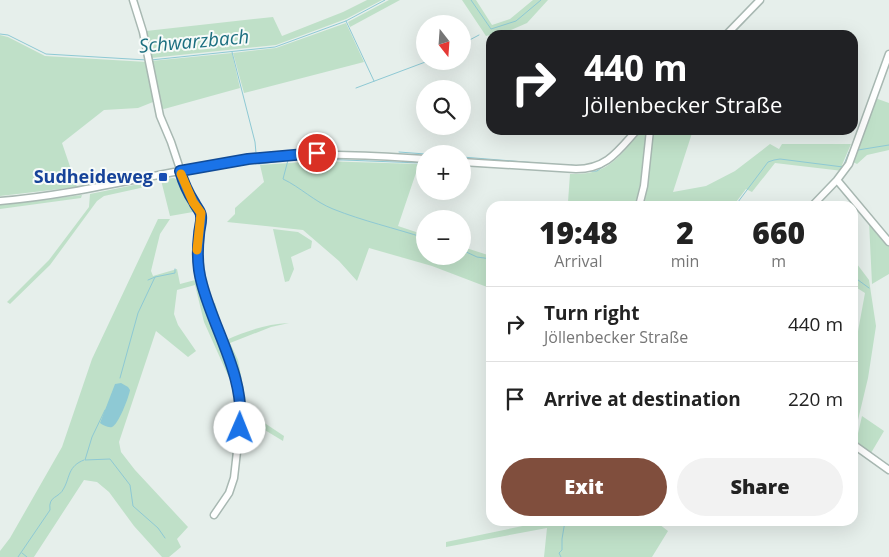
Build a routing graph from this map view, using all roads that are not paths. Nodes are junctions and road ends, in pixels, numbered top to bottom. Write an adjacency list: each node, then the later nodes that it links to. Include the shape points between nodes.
1 (133, 0): 9 (street, via 149,59 156,105)
2 (760, 0): 3 (street)
3 (731, 30)
4 (889, 54): 10 (street, via 849,164)
5 (632, 135): 8 (street, via 608,160 590,169)
6 (649, 135): 12 (street)
7 (416, 158): 9 (street, via 317,153 248,159)
8 (471, 163)
9 (180, 171): 11 (street, via 68,193); 19 (street, via 201,213 197,253 202,283 229,355 240,399 234,478 230,493)
10 (837, 180): 13 (street); 14 (street)
11 (0, 201)
12 (640, 201)
13 (817, 201)
14 (855, 201)
15 (858, 205): 16 (street)
16 (889, 242)
17 (858, 448): 18 (street)
18 (889, 470)
19 (214, 514)

